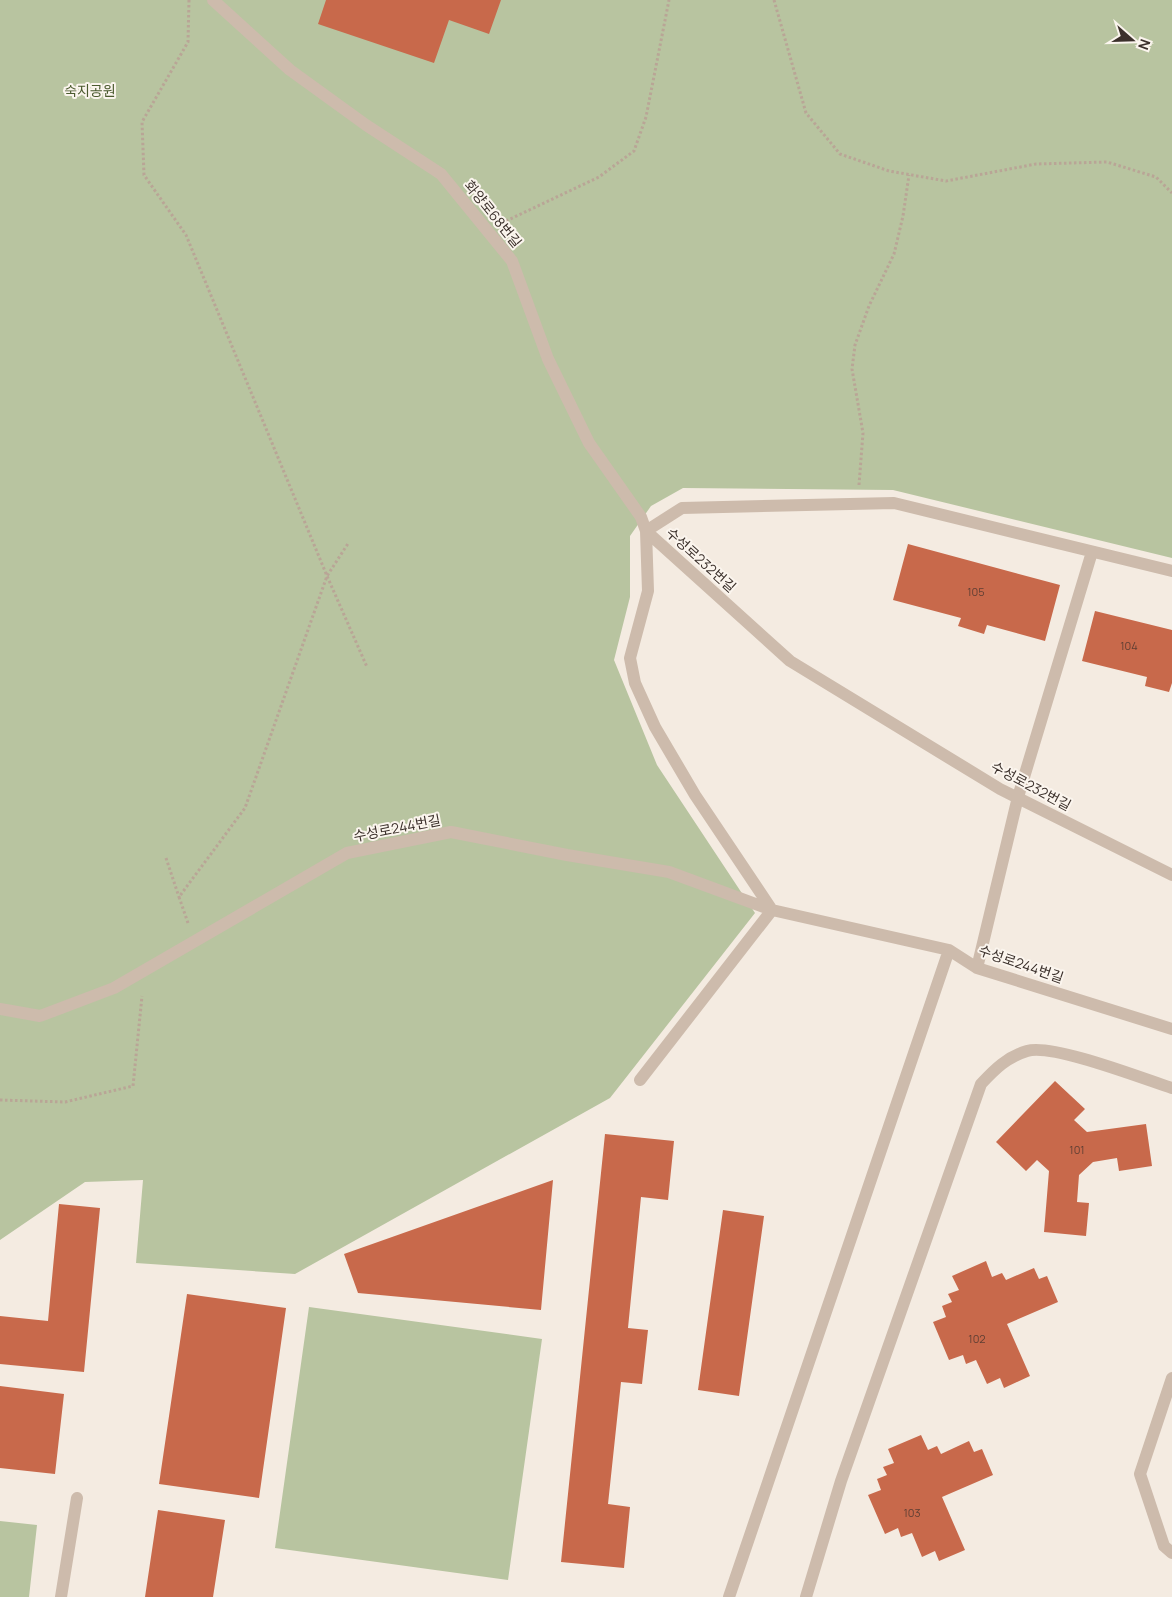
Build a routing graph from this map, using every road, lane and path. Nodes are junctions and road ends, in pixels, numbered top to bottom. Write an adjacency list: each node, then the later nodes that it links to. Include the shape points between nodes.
1 (189, 0): 13 (path, via 188,42 142,122 144,175 186,235)
2 (213, 0): 7 (street, 화양로68번길, via 290,70 441,174)
3 (669, 0): 7 (path, via 646,117 634,151 599,178)
4 (774, 0): 5 (path, via 806,113 840,154)
5 (908, 174): 6 (path, via 946,181 1036,164 1108,162 1156,177); 8 (path, via 894,254 855,345 852,369 863,433)
6 (1172, 193)
7 (488, 230): 9 (street, 화양로68번길, via 512,261 548,359 589,443 641,517)
8 (858, 504): 9 (street, 수성로232번길, via 682,508); 11 (street, 수성로232번길, via 894,503)
9 (646, 531): 15 (street, 수성로232번길, via 790,661); 19 (street, via 648,591 630,658 635,683 655,727 695,795)
10 (349, 542): 13 (path)
11 (1092, 552): 12 (street, 수성로232번길); 15 (street)
12 (1172, 571)
13 (327, 576): 14 (path); 18 (path, via 245,808)
14 (367, 667)
15 (1018, 798): 17 (street, 수성로232번길); 22 (street)
16 (166, 858): 18 (path)
17 (1172, 875)
18 (179, 897): 20 (path)
19 (772, 910): 20 (street, 수성로244번길, via 669,872 451,832 347,853); 21 (street, 수성로244번길); 26 (street)
20 (194, 941): 23 (street, 수성로244번길)
21 (949, 950): 22 (street, 수성로244번길); 33 (street)
22 (977, 968): 25 (street, 수성로244번길)
23 (144, 970): 24 (street, 수성로244번길, via 114,988 40,1016); 28 (path, via 133,1086 65,1102)
24 (0, 1009)
25 (1172, 1029)
26 (640, 1080)
27 (1172, 1088): 34 (street, via 1063,1053 1029,1050 1003,1062 981,1084 841,1481)
28 (0, 1100)
29 (1172, 1378): 31 (street, via 1140,1474 1164,1546)
30 (76, 1498): 32 (street)
31 (1172, 1553)
32 (61, 1597)
33 (729, 1597)
34 (806, 1597)

